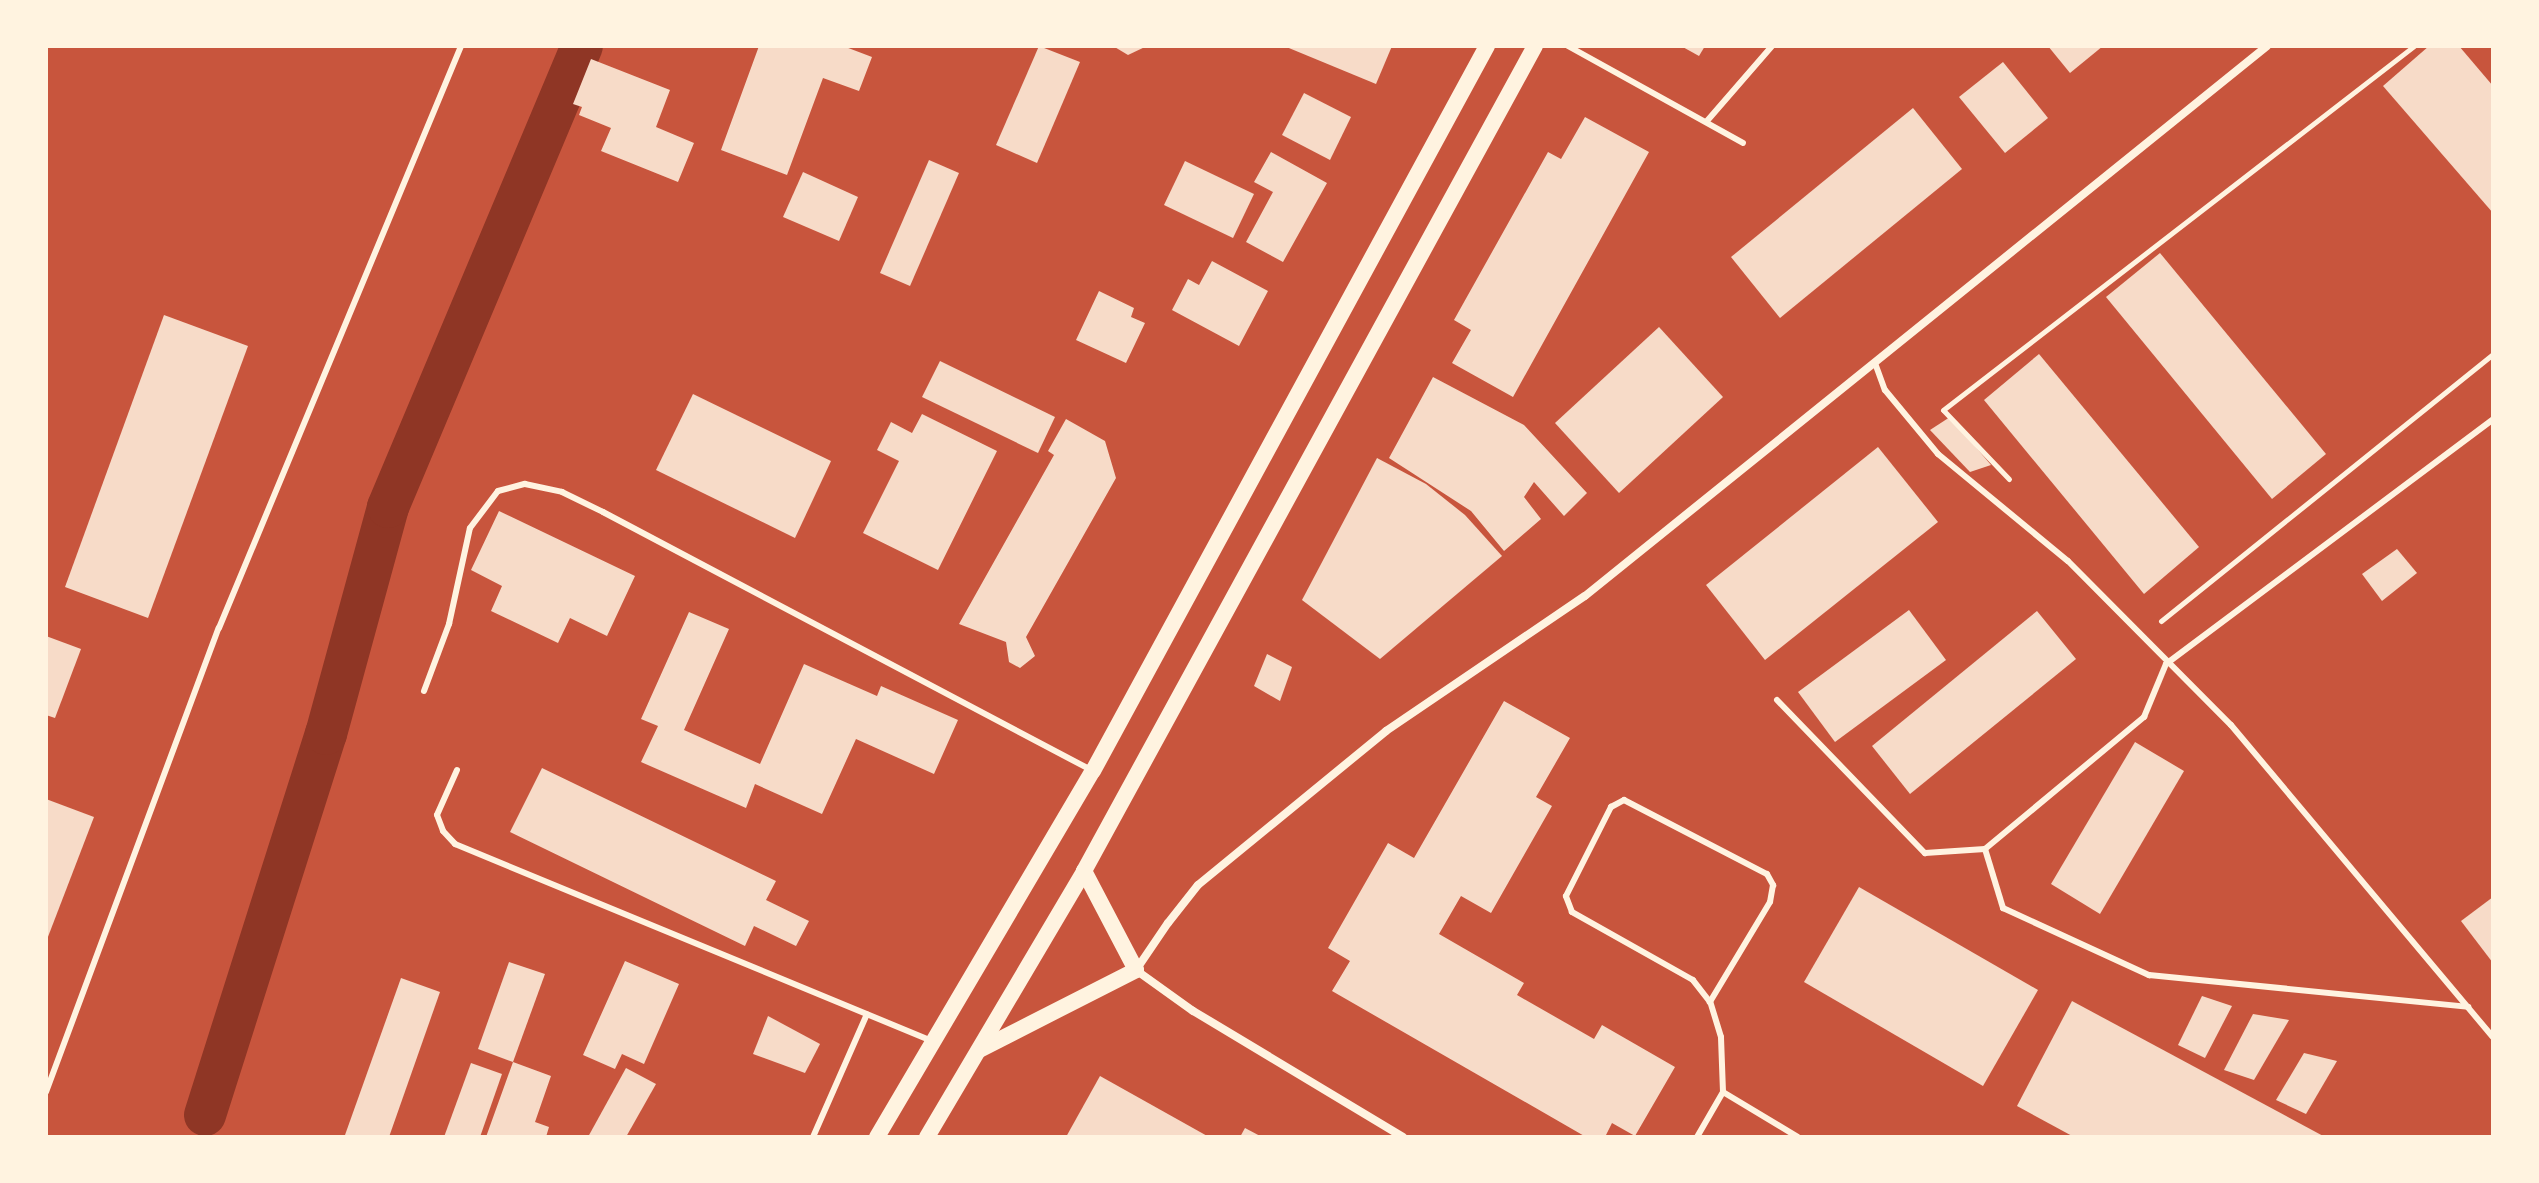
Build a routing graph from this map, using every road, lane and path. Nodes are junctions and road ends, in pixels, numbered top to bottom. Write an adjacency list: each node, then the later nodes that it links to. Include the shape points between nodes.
1 (461, 46): 29 (lane, via 219,628)
2 (1487, 46): 19 (main road)
3 (1535, 46): 21 (main road)
4 (1568, 46): 8 (lane)
5 (1772, 46): 8 (lane)
6 (2267, 46): 11 (street)
7 (2414, 46): 13 (path, via 1943,410)
8 (1707, 121): 9 (lane)
9 (1743, 143)
10 (2493, 354): 14 (path)
11 (1875, 363): 15 (lane, via 1885,390 1938,454 2068,561); 22 (street, via 1585,596 1386,731 1198,885)
12 (2493, 419): 15 (lane)
13 (2020, 490)
14 (2152, 628)
15 (2166, 664): 20 (lane, via 2144,717); 24 (lane, via 2231,725)
16 (424, 691): 19 (lane, via 449,624 470,528 498,491 525,484 576,498)
17 (1777, 700): 20 (lane, via 1925,853)
18 (457, 770): 25 (lane, via 437,815 455,844)
19 (1093, 771): 27 (main road)
20 (1985, 849): 24 (lane, via 2003,908 2149,975)
21 (1084, 871): 22 (main road); 28 (main road)
22 (1136, 970): 28 (main road); 34 (street, via 1193,1011)
23 (1710, 1002): 23 (lane, via 1693,980 1572,912 1566,896 1572,877 1611,807 1624,800 1767,874 1773,885 1770,902); 30 (lane, via 1721,1037)
24 (2468, 1007): 26 (lane)
25 (867, 1014): 27 (lane); 31 (lane)
26 (2493, 1037)
27 (934, 1042): 32 (main road)
28 (981, 1049): 33 (main road)
29 (46, 1092)
30 (1723, 1092): 35 (lane); 36 (lane)
31 (813, 1137)
32 (877, 1137)
33 (927, 1137)
34 (1403, 1137)
35 (1697, 1137)
36 (1798, 1137)

